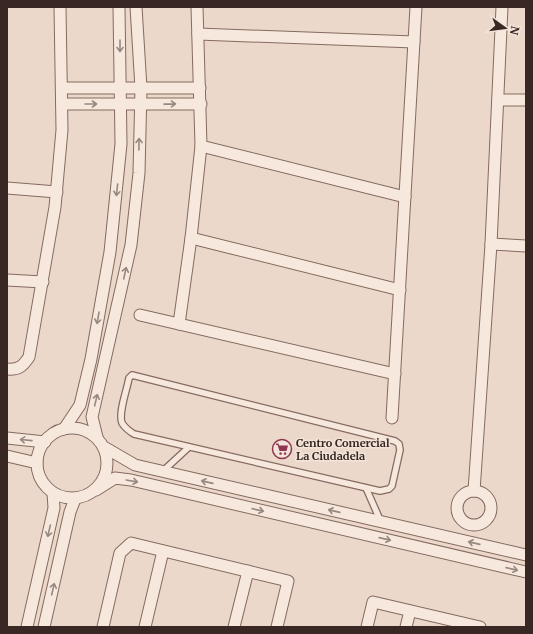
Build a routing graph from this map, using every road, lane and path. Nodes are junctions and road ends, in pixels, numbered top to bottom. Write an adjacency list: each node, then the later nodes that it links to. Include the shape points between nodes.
1 (60, 7): 9 (street)
2 (119, 7): 10 (street, one-way to 10)
3 (136, 7): 11 (street)
4 (197, 7): 7 (street)
5 (416, 7): 8 (street)
6 (502, 7): 13 (street)
7 (198, 34): 8 (street); 12 (street)
8 (414, 42): 22 (street)
9 (62, 88): 10 (street); 15 (street)
10 (120, 88): 11 (street); 16 (street)
11 (140, 88): 12 (street); 18 (street)
12 (200, 88): 17 (street)
13 (498, 100): 14 (street); 24 (street)
14 (526, 100)
15 (62, 104): 16 (street, one-way to 16); 21 (street)
16 (120, 104): 18 (street); 34 (street, one-way to 34, via 121,144 110,252 80,405)
17 (201, 104): 18 (street, one-way to 17); 19 (street)
18 (140, 105): 35 (street, one-way to 18, via 92,418 131,245 139,172)
19 (201, 146): 22 (street); 23 (street)
20 (7, 188): 21 (street)
21 (57, 192): 27 (street)
22 (405, 197): 28 (street)
23 (191, 238): 28 (street); 30 (street)
24 (491, 244): 25 (street); 45 (street)
25 (526, 246)
26 (7, 280): 27 (street)
27 (43, 282): 31 (street, via 30,357 22,367)
28 (400, 290): 32 (street)
29 (140, 315): 30 (street)
30 (180, 324): 32 (street)
31 (7, 369)
32 (395, 374): 33 (street)
33 (392, 418)
34 (64, 429): 35 (street, via 76,428); 37 (street, via 53,434)
35 (97, 437): 38 (street)
36 (7, 438): 37 (street, one-way to 36)
37 (45, 442): 41 (street, via 39,452)
38 (104, 447): 42 (street, via 135,465); 44 (street, via 107,470)
39 (189, 447): 42 (lane); 43 (lane); 43 (lane, via 134,434 124,427 121,415 130,376 398,443 400,450 392,486 380,491)
40 (7, 456): 41 (street)
41 (37, 463): 46 (street, via 44,485)
42 (162, 471): 48 (street, one-way to 42)
43 (366, 488): 48 (lane)
44 (96, 490): 47 (street); 52 (street, one-way to 52, via 115,478 132,480)
45 (474, 491)
46 (53, 493): 47 (street); 54 (street, one-way to 54, via 54,508)
47 (75, 499): 55 (street, one-way to 47)
48 (381, 522): 50 (street, one-way to 48)
49 (163, 550): 51 (street); 56 (street, via 131,543 120,553); 57 (street)
50 (526, 555)
51 (248, 571): 58 (street); 59 (street, via 288,581)
52 (526, 572)
53 (410, 611): 60 (street, via 373,602); 61 (street); 62 (street)
54 (27, 627)
55 (44, 627)
56 (103, 627)
57 (145, 627)
58 (234, 627)
59 (277, 627)
60 (367, 627)
61 (406, 627)
62 (480, 627)

